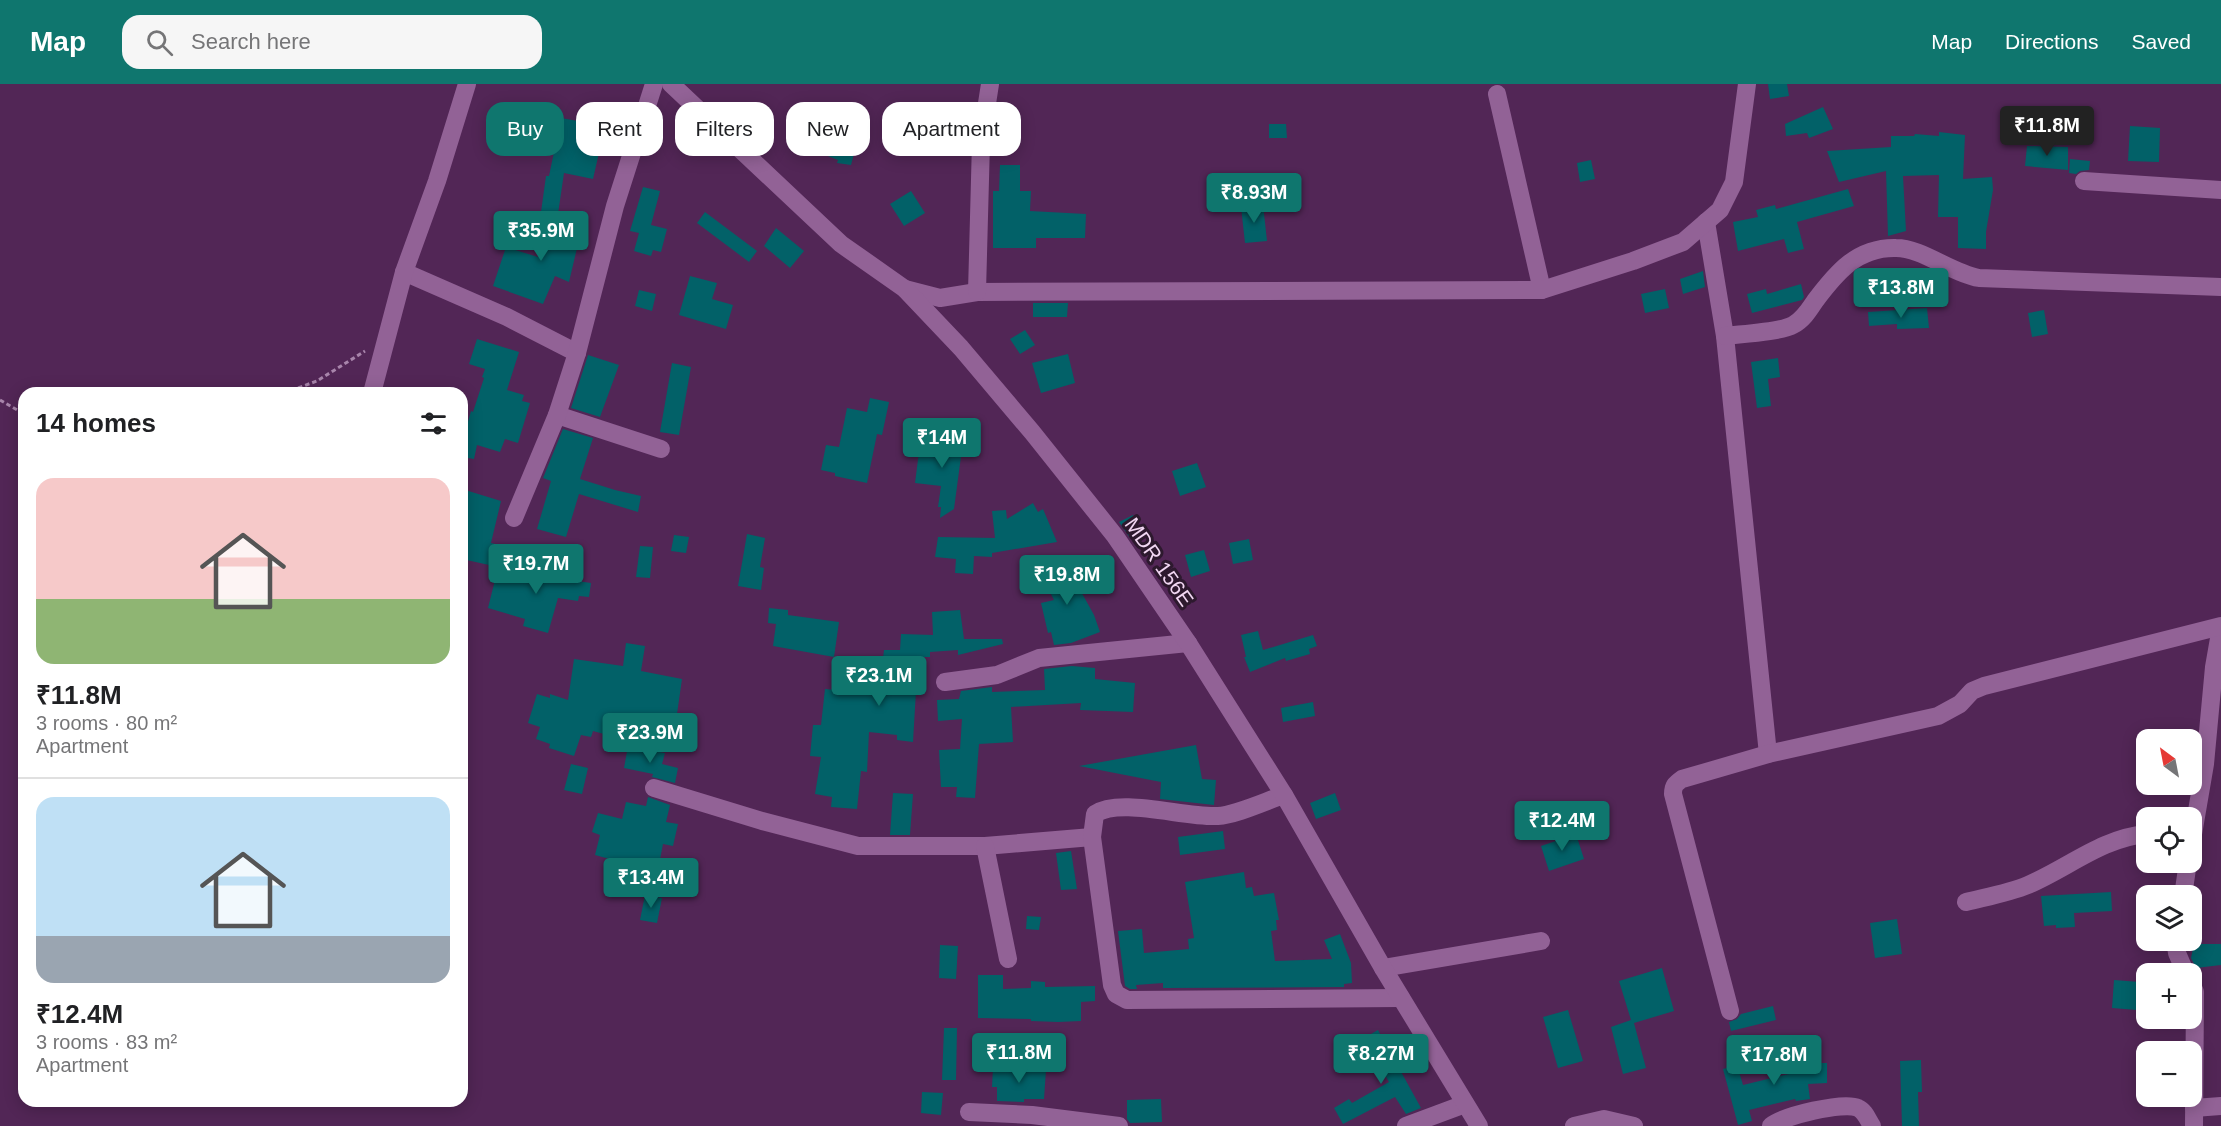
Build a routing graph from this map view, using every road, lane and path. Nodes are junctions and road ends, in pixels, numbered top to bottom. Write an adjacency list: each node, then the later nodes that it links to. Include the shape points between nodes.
1 (467, 84): 10 (street)
2 (654, 84): 17 (street, via 615,206)
3 (671, 84): 12 (street, MDR 156E, via 841,244)
4 (990, 84): 14 (street, via 981,142)
5 (1747, 84): 9 (street, via 1734,182 1720,210)
6 (1497, 94): 13 (street)
7 (2084, 181): 8 (street)
8 (2221, 190)
9 (1706, 222): 13 (street, via 1683,242); 16 (street)
10 (404, 272): 15 (street); 17 (street)
11 (2221, 287): 16 (street, via 1978,278 1896,248 1857,257 1845,265 1805,316 1789,328)
12 (905, 289): 14 (street, via 940,298); 26 (street, MDR 156E, via 1032,432 1114,536)
13 (1542, 290): 14 (street)
14 (976, 292)
15 (386, 333): 18 (path, via 357,358); 19 (street)
16 (1725, 336): 28 (street)
17 (577, 353): 22 (street)
18 (300, 387)
19 (373, 387)
20 (0, 400): 21 (path)
21 (18, 410)
22 (557, 415): 23 (street); 24 (street)
23 (661, 449)
24 (514, 519)
25 (2221, 627): 28 (street, via 1984,686 1938,716); 29 (street, via 2214,667)
26 (1188, 643): 27 (street, via 1039,658 998,675); 31 (street, MDR 156E)
27 (945, 682)
28 (1768, 754): 41 (street, via 1682,779 1673,788)
29 (2213, 764): 32 (street)
30 (654, 788): 35 (street, via 858,846)
31 (1284, 795): 34 (street, via 1220,816 1104,808 1095,814); 39 (street, MDR 156E)
32 (2200, 807)
33 (2136, 835): 36 (street, via 2096,849 2025,886)
34 (1092, 837): 35 (street); 40 (street, via 1112,985 1116,994 1127,1000)
35 (985, 846): 38 (street)
36 (1966, 902)
37 (1541, 941): 39 (street)
38 (1008, 959)
39 (1383, 968): 40 (street, MDR 156E)
40 (1401, 998): 43 (street, MDR 156E)
41 (1731, 1011)
42 (2195, 1029): 46 (street)
43 (1465, 1104): 48 (street); 49 (street, MDR 156E)
44 (2221, 1106): 46 (street)
45 (969, 1112): 47 (street)
46 (2194, 1117)
47 (1119, 1126)
48 (1406, 1126)
49 (1479, 1126)
50 (1574, 1126): 51 (street, via 1604,1119)
51 (1634, 1126)
52 (1771, 1126): 53 (street, via 1786,1117 1848,1105 1860,1108)
53 (1872, 1126)

